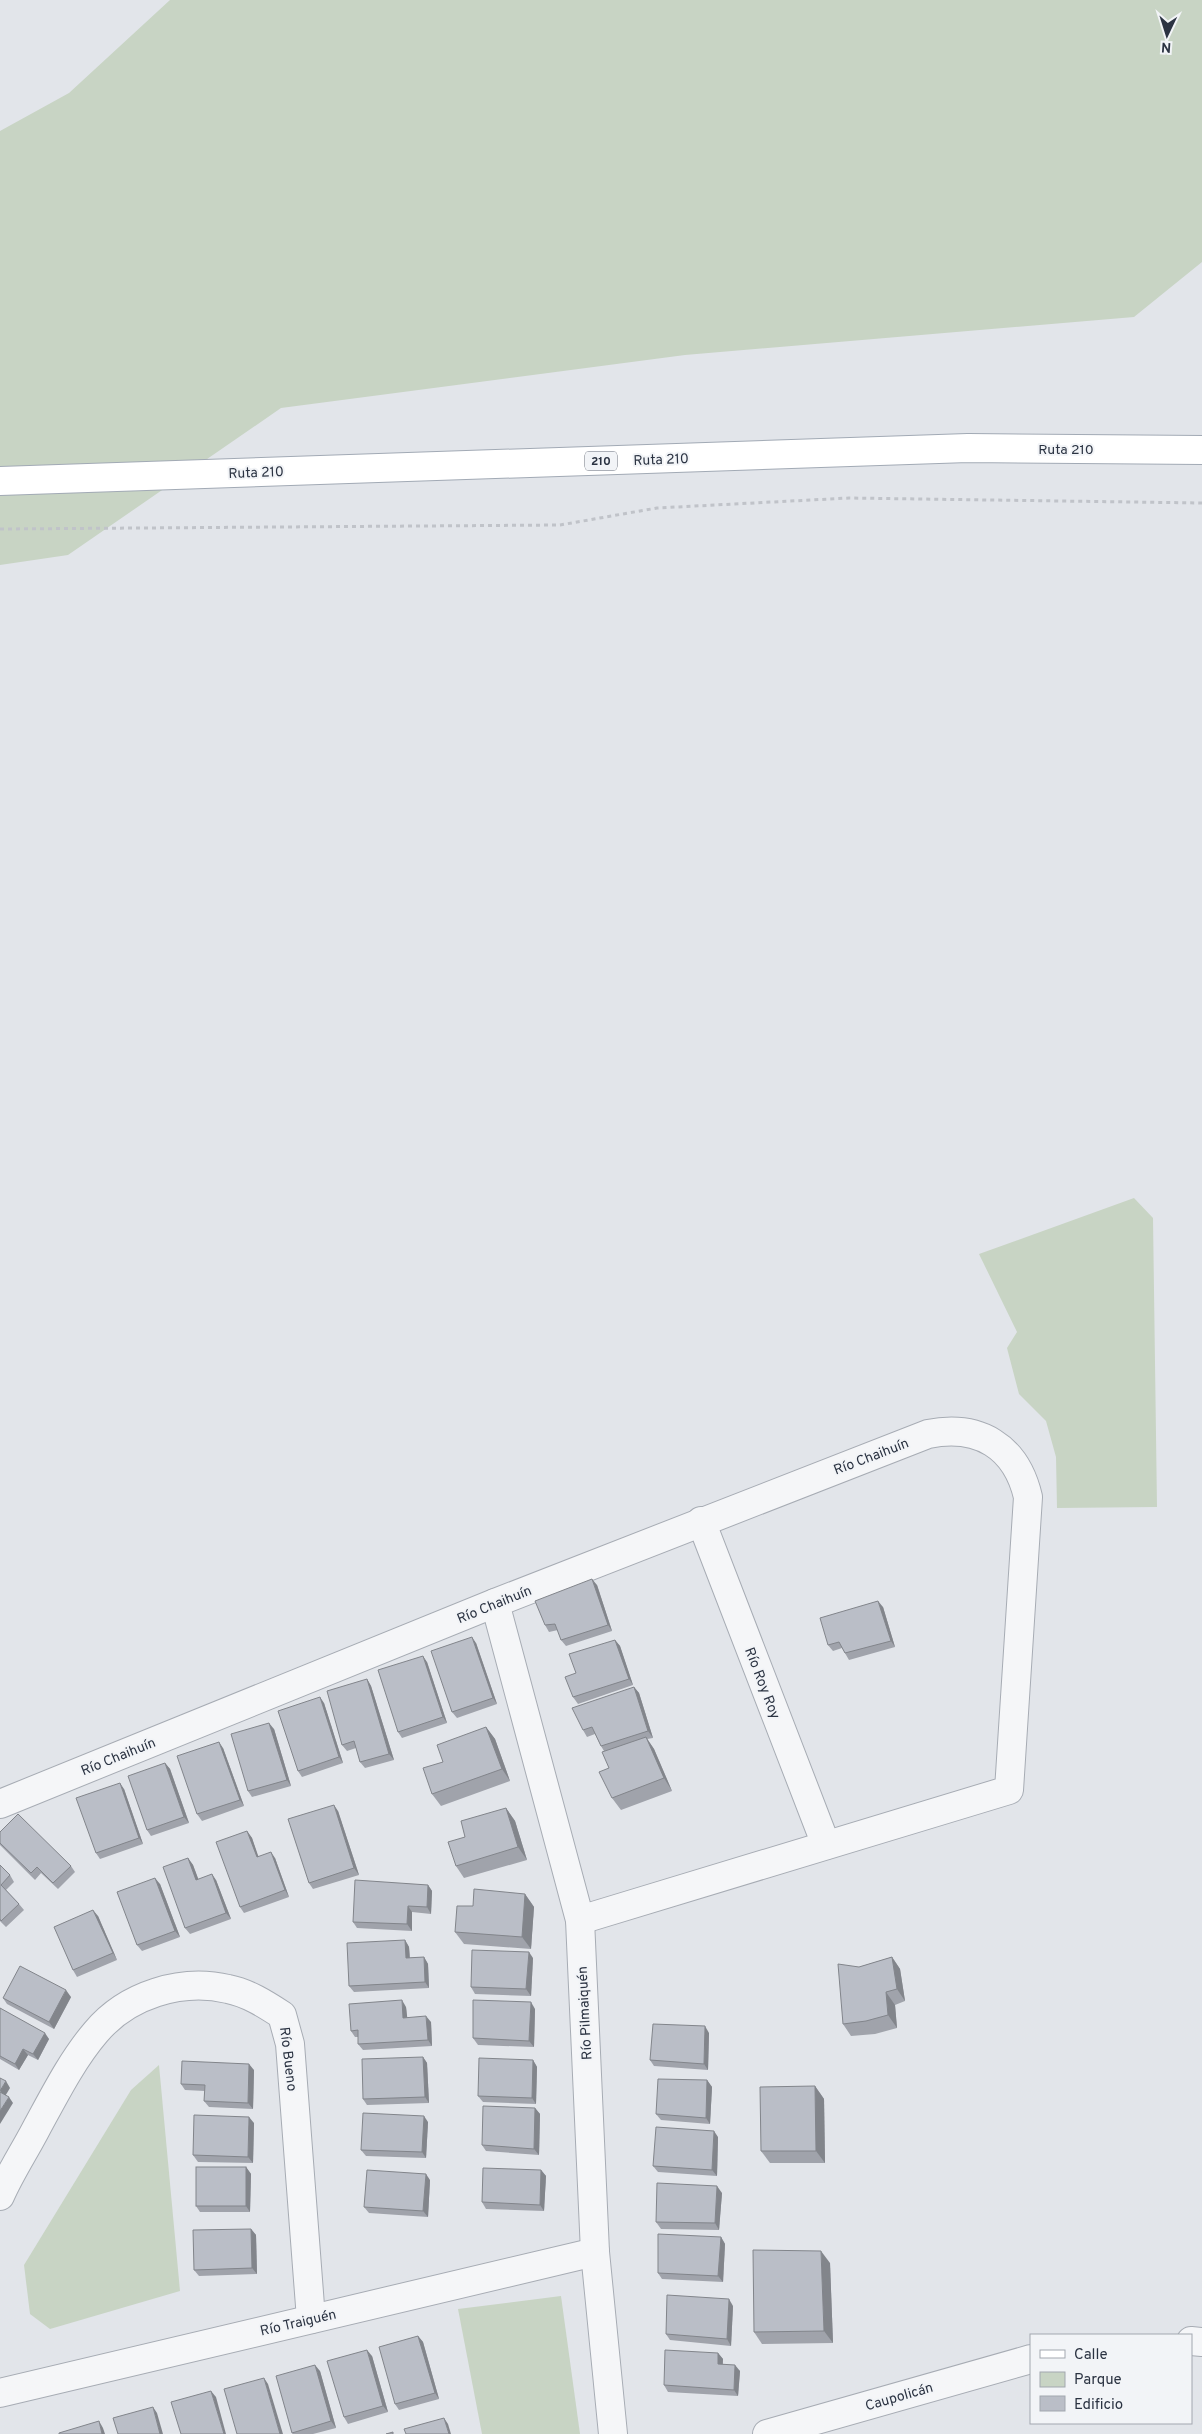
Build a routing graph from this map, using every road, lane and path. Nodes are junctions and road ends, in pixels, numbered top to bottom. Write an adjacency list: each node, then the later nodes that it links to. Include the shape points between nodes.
1 (1202, 450): 2 (main road, Ruta 210 / 210, via 958,448)
2 (0, 481)
3 (1202, 503): 4 (path, via 849,498 657,508 560,526)
4 (0, 529)
5 (701, 1522): 6 (street, Río Chaihuín); 8 (street, Río Roy Roy); 8 (street, Río Chaihuín, via 928,1434 947,1430 965,1431 999,1446 1023,1478 1028,1497 1009,1790)
6 (495, 1603): 7 (street, Río Chaihuín); 9 (street, Río Pilmaiquén)
7 (0, 1804)
8 (826, 1844): 9 (street, Río Chaihuín)
9 (580, 1920): 11 (street, Río Pilmaiquén)
10 (0, 2196): 12 (street, Río Bueno, via 73,2066 96,2032 117,2012 142,1997 170,1989 198,1986 227,1988 246,1995 282,2015 290,2044)
11 (595, 2252): 12 (street, Río Traiguén); 15 (street, Río Pilmaiquén)
12 (311, 2319): 14 (street, Río Traiguén)
13 (1030, 2359): 16 (street, Caupolicán)
14 (0, 2393)
15 (613, 2434)
16 (767, 2434)

